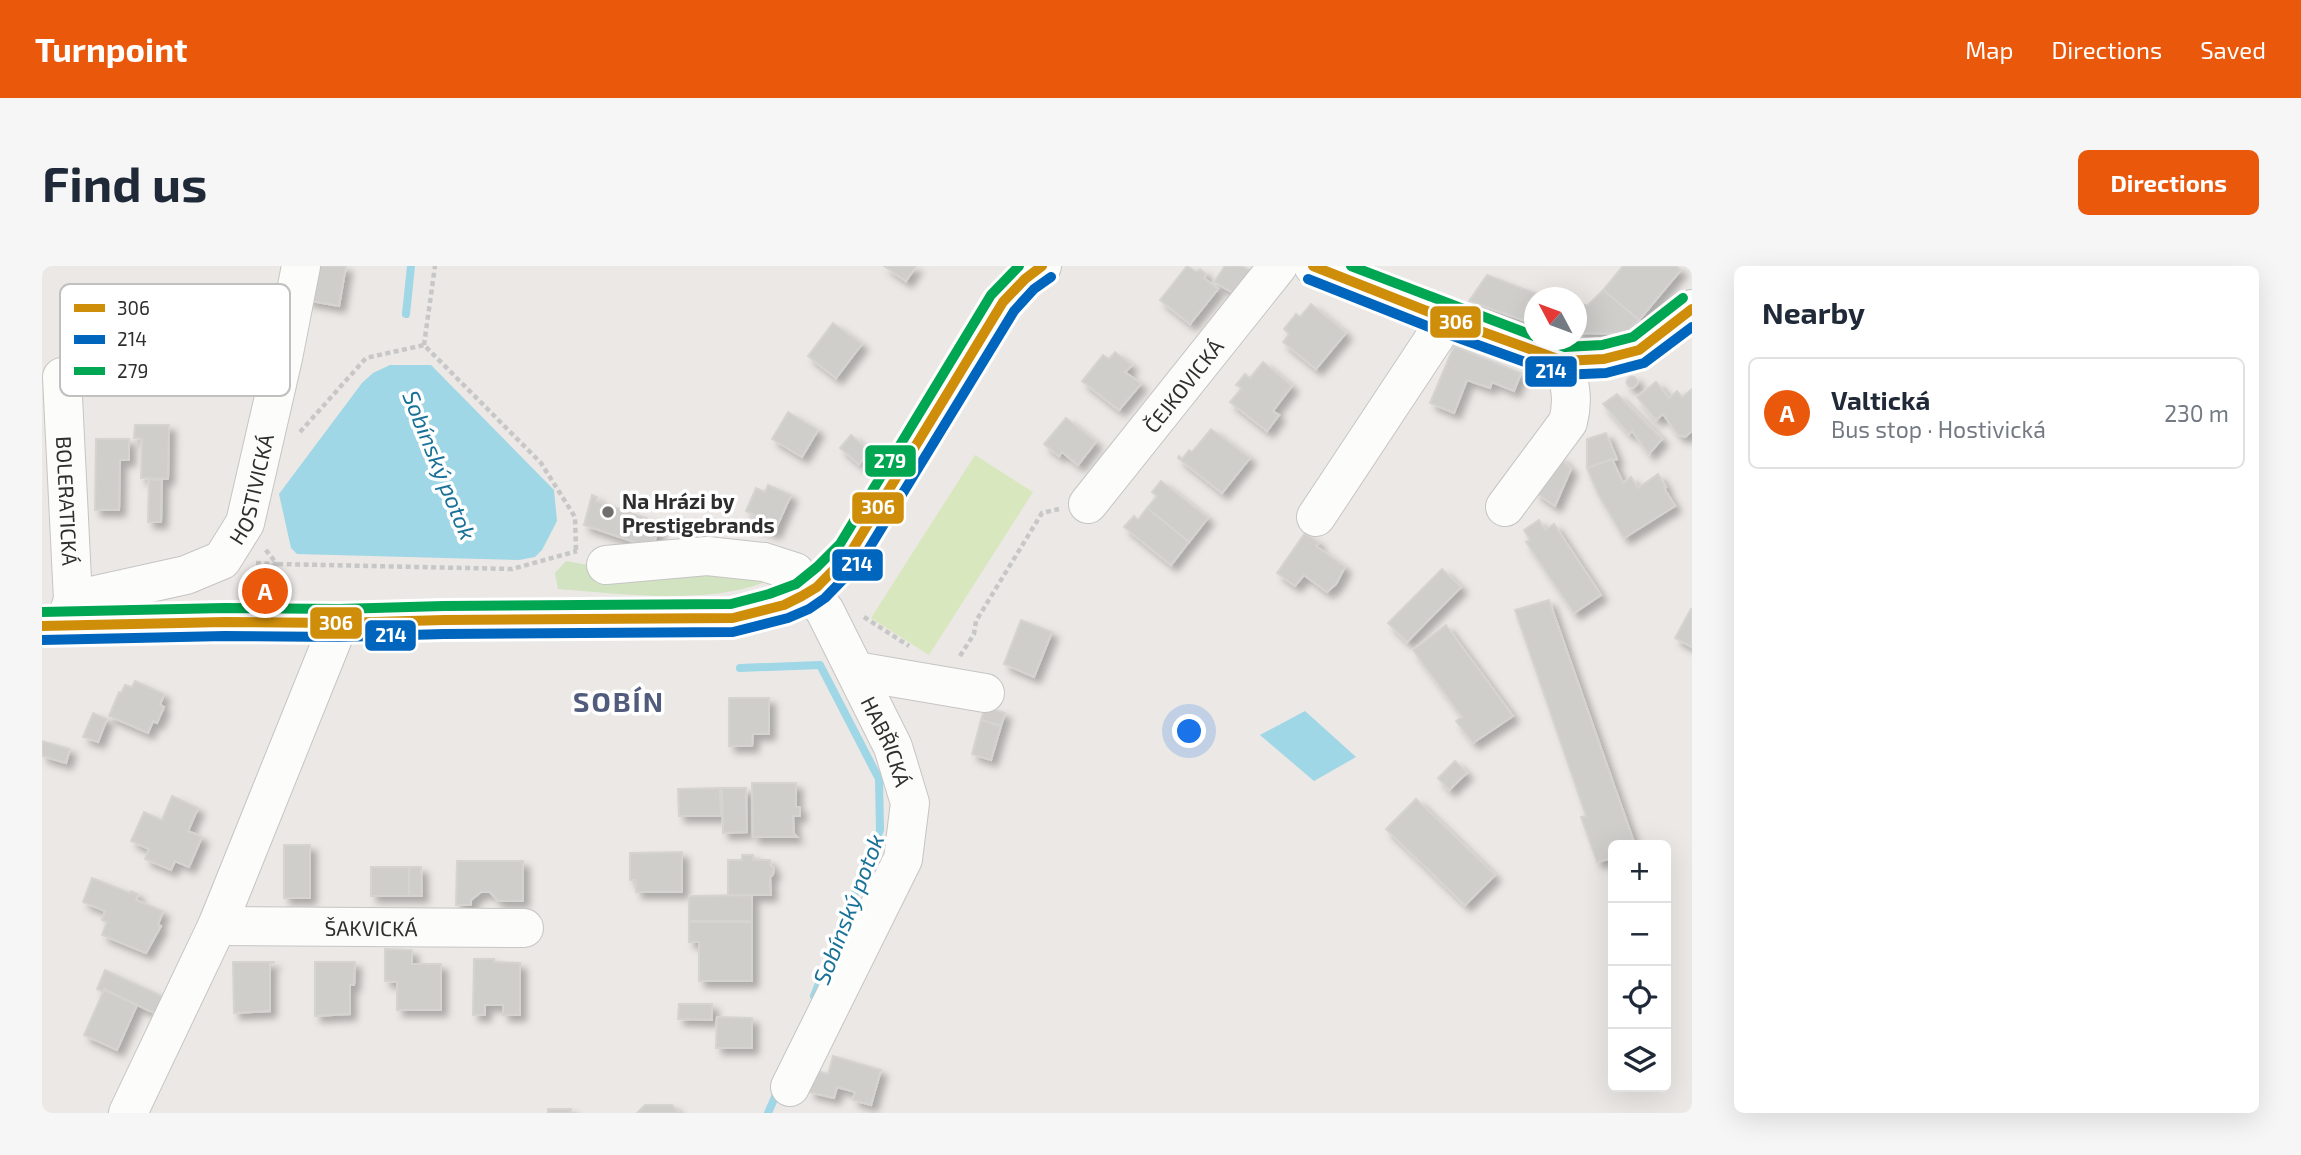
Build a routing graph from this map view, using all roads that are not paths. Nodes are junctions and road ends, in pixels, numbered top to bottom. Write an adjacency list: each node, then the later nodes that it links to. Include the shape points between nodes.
1 (301, 266): 7 (street, HOSTIVICKÁ)
2 (1042, 266): 15 (street, via 1003,302 851,552)
3 (1278, 266): 11 (street, ČEJKOVICKÁ)
4 (1313, 266): 6 (street)
5 (1692, 309): 8 (street, via 1639,350 1604,359)
6 (1447, 319): 8 (street); 13 (street)
7 (290, 321)
8 (1563, 361): 12 (street, via 1572,389 1575,423 1568,422)
9 (62, 396): 16 (street, BOLERATICKÁ)
10 (275, 396): 16 (street, HOSTIVICKÁ, via 237,566 186,575)
11 (1088, 504)
12 (1505, 507)
13 (1316, 517)
14 (591, 558): 15 (street, HABŘICKÁ, via 707,556 764,562 795,572)
15 (810, 592): 17 (street, via 771,609 733,618); 18 (street, HABŘICKÁ)
16 (60, 617): 17 (street)
17 (339, 624): 20 (street)
18 (856, 671): 19 (street); 22 (street, HABŘICKÁ, via 893,747 910,803 903,859)
19 (985, 693)
20 (217, 926): 21 (street, ŠAKVICKÁ); 23 (street)
21 (524, 928)
22 (790, 1087)
23 (128, 1113)

